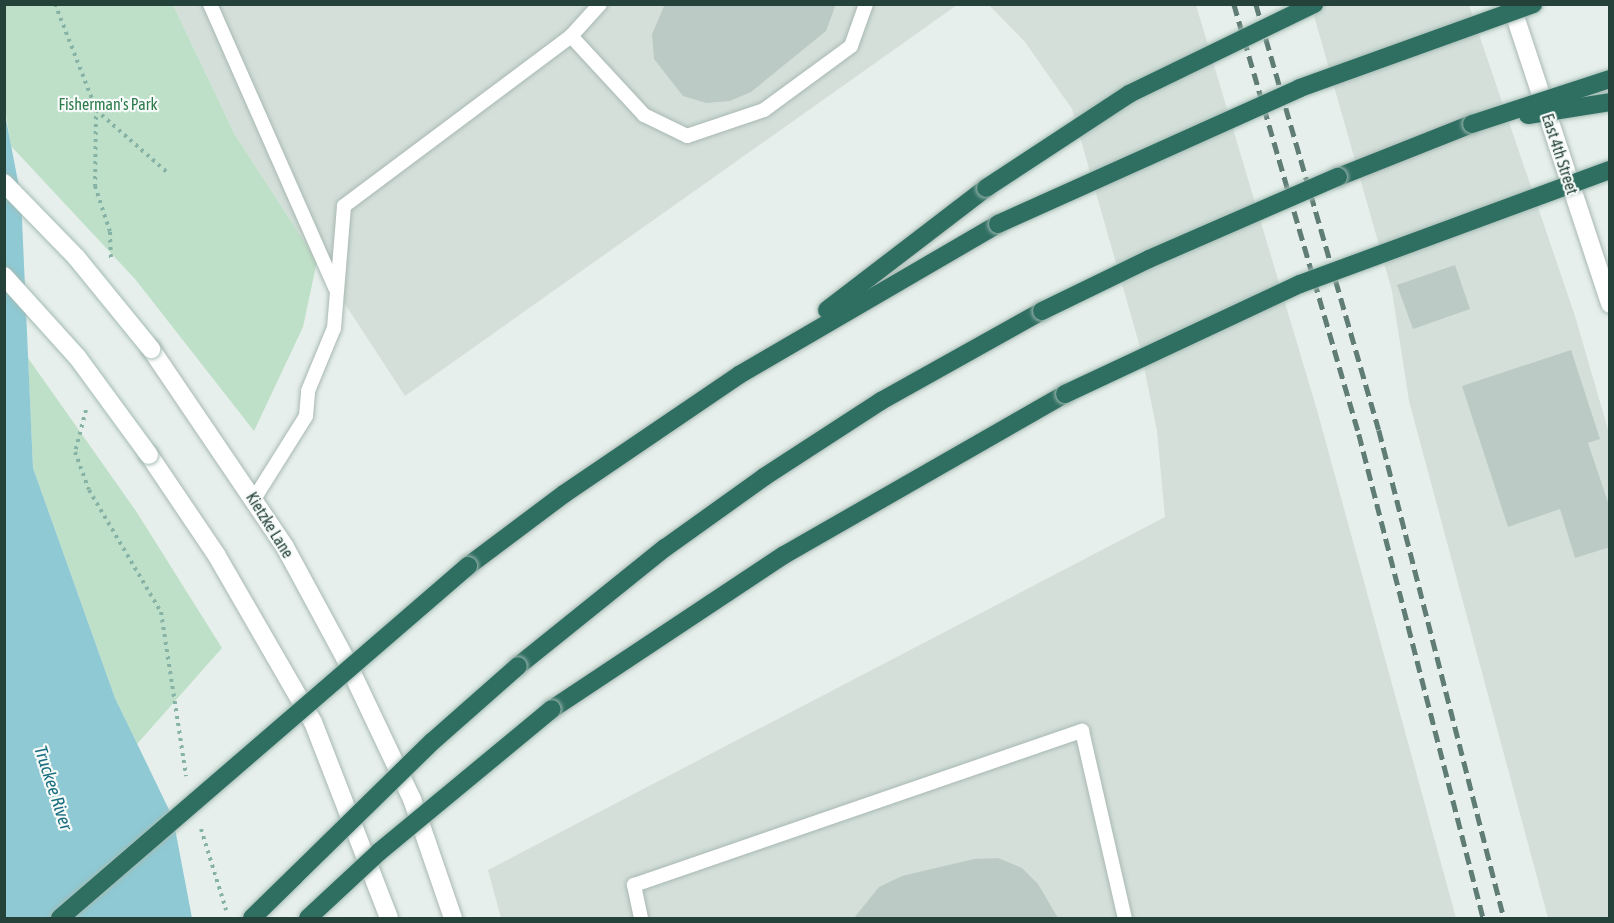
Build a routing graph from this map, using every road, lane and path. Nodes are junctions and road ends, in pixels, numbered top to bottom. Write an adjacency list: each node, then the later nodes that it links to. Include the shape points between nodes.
1 (55, 4): 11 (path)
2 (210, 4): 18 (lane)
3 (600, 4): 8 (lane)
4 (866, 4): 8 (lane, via 851,46 772,104 687,136 644,115)
5 (1314, 4): 20 (highway, bridge, via 1129,94 986,188)
6 (1511, 4): 19 (main road, East 4th Street)
7 (1533, 4): 20 (highway, bridge, via 1300,88 998,224)
8 (571, 36): 18 (lane, via 344,206)
9 (1610, 79): 12 (highway, bridge)
10 (1610, 102): 12 (highway, bridge)
11 (96, 109): 14 (path); 16 (path, via 95,186 110,232)
12 (1472, 124): 27 (highway, bridge, via 1258,210 1042,311 881,401 764,477 665,548 518,666 434,741)
13 (1610, 170): 28 (highway, bridge, via 1300,284 1065,394 784,555 552,709 379,852)
14 (168, 173)
15 (4, 183): 22 (main road, Kietzke Lane, bridge, via 76,257 151,350)
16 (111, 264)
17 (4, 276): 29 (main road, bridge, via 78,358 217,556 313,722)
18 (337, 291): 22 (lane, via 334,328 308,391 306,416)
19 (1610, 304)
20 (739, 375): 25 (highway, bridge, via 564,494 468,567)
21 (87, 405): 23 (path, via 75,452 89,490 161,612)
22 (254, 500): 30 (main road, Kietzke Lane, via 313,598 382,735 411,799)
23 (186, 780)
24 (198, 820): 26 (path)
25 (60, 918)
26 (228, 918)
27 (252, 918)
28 (308, 918)
29 (389, 918)
30 (453, 918)
31 (641, 918): 32 (lane, via 634,885 1082,732)
32 (1125, 918)

